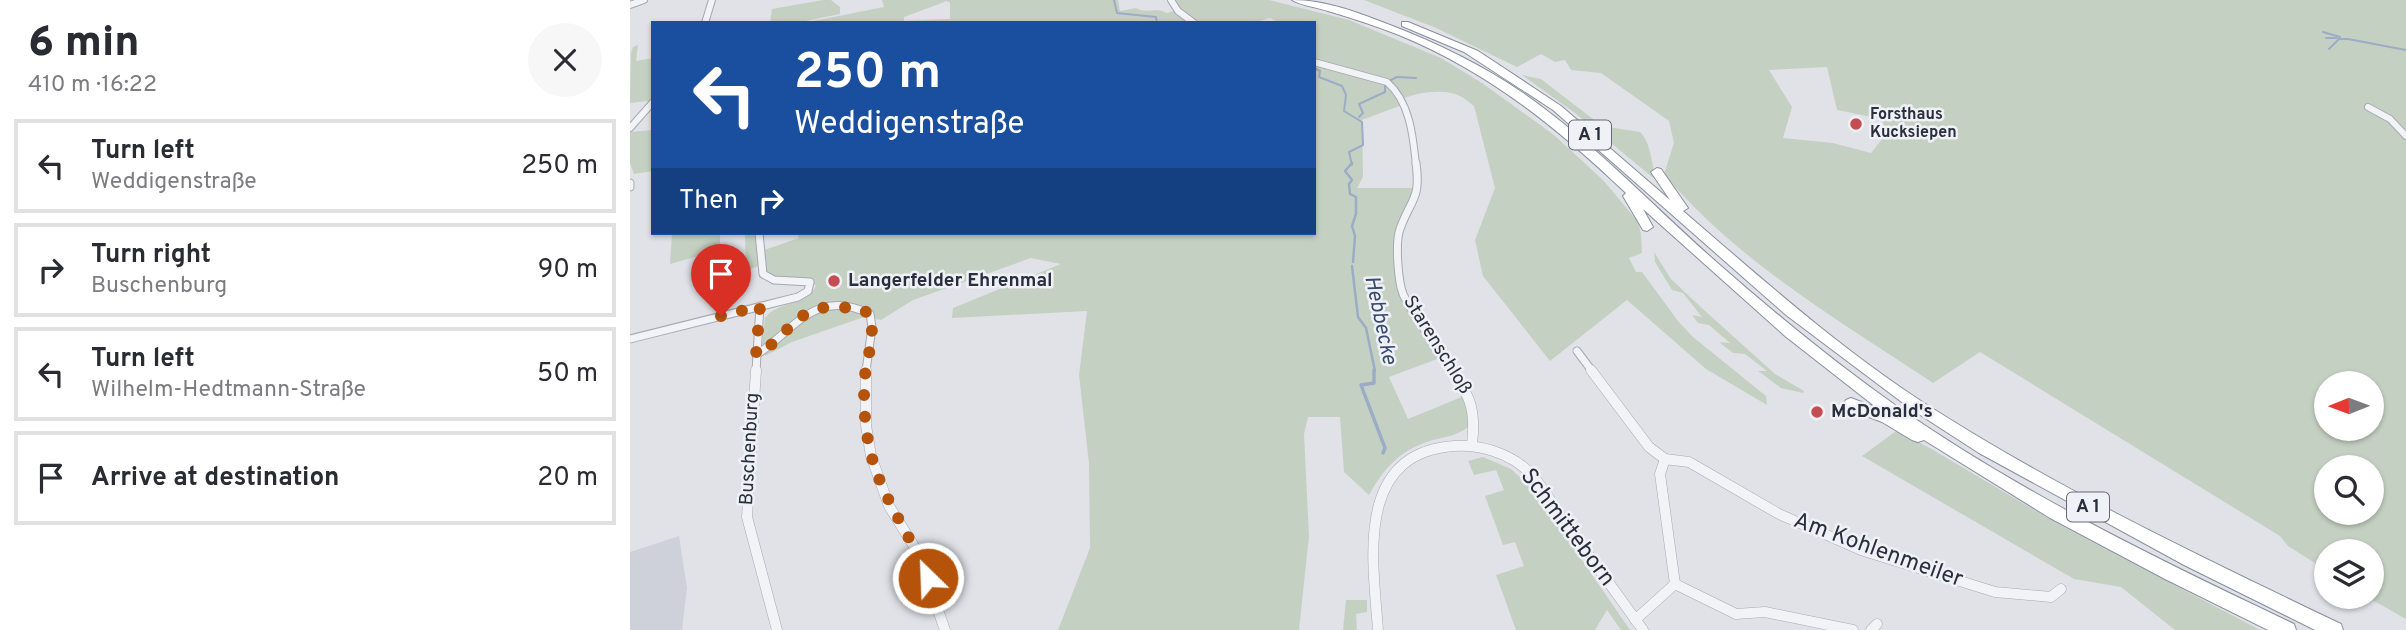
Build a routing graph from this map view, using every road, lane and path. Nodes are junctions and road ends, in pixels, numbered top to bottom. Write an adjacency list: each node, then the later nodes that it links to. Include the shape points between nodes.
1 (644, 0): 6 (street)
2 (712, 0): 7 (street)
3 (1171, 0): 8 (street)
4 (1297, 0): 17 (highway, A 1, via 1369,20 1449,53 1523,99)
5 (1331, 0): 9 (highway, A 1, via 1391,18)
6 (630, 5)
7 (706, 21)
8 (1192, 21)
9 (1467, 50): 11 (highway); 20 (highway, A 1, via 1557,108)
10 (1316, 63): 26 (street, Starenschloß, via 1387,82 1403,99 1419,185 1397,242 1403,293 1469,396 1475,419)
11 (1511, 67)
12 (651, 104): 14 (street)
13 (2368, 107): 15 (street, via 2390,119)
14 (630, 128)
15 (2406, 136)
16 (1657, 172): 20 (highway)
17 (1621, 182): 18 (highway); 28 (highway, A 1, via 1788,332)
18 (1647, 227)
19 (760, 235): 21 (street, via 763,274 774,280 810,282 808,291 797,297)
20 (1701, 235): 38 (highway, A 1, via 1854,361 1985,450 2190,560)
21 (760, 306): 22 (street); 24 (street, Buschenburg)
22 (630, 339)
23 (1577, 351): 27 (street, Am Kohlenmeiler, via 1648,447)
24 (756, 355): 32 (street, Buschenburg, via 747,517); 33 (street, via 772,347 799,317 814,309 852,308 870,314 873,327 864,383 871,456 889,506 917,551)
25 (1851, 404): 28 (highway)
26 (1472, 445): 31 (street, Schmitteborn, via 1501,453 1528,471); 34 (street, Schmitteborn, via 1435,449 1415,457 1390,479 1378,498 1372,528)
27 (1665, 459): 29 (street, via 1660,474); 30 (street, Am Kohlenmeiler, via 1689,462 1779,514 1861,550 1995,592 2051,597)
28 (1979, 466): 37 (highway, A 1, via 2087,529)
29 (1675, 584): 31 (street); 36 (street, via 1736,614 1765,612)
30 (2061, 589)
31 (1634, 620): 35 (street, Schmitteborn)
32 (777, 630)
33 (945, 630)
34 (1378, 630)
35 (1643, 630)
36 (1853, 630)
37 (2287, 630)
38 (2334, 630)

